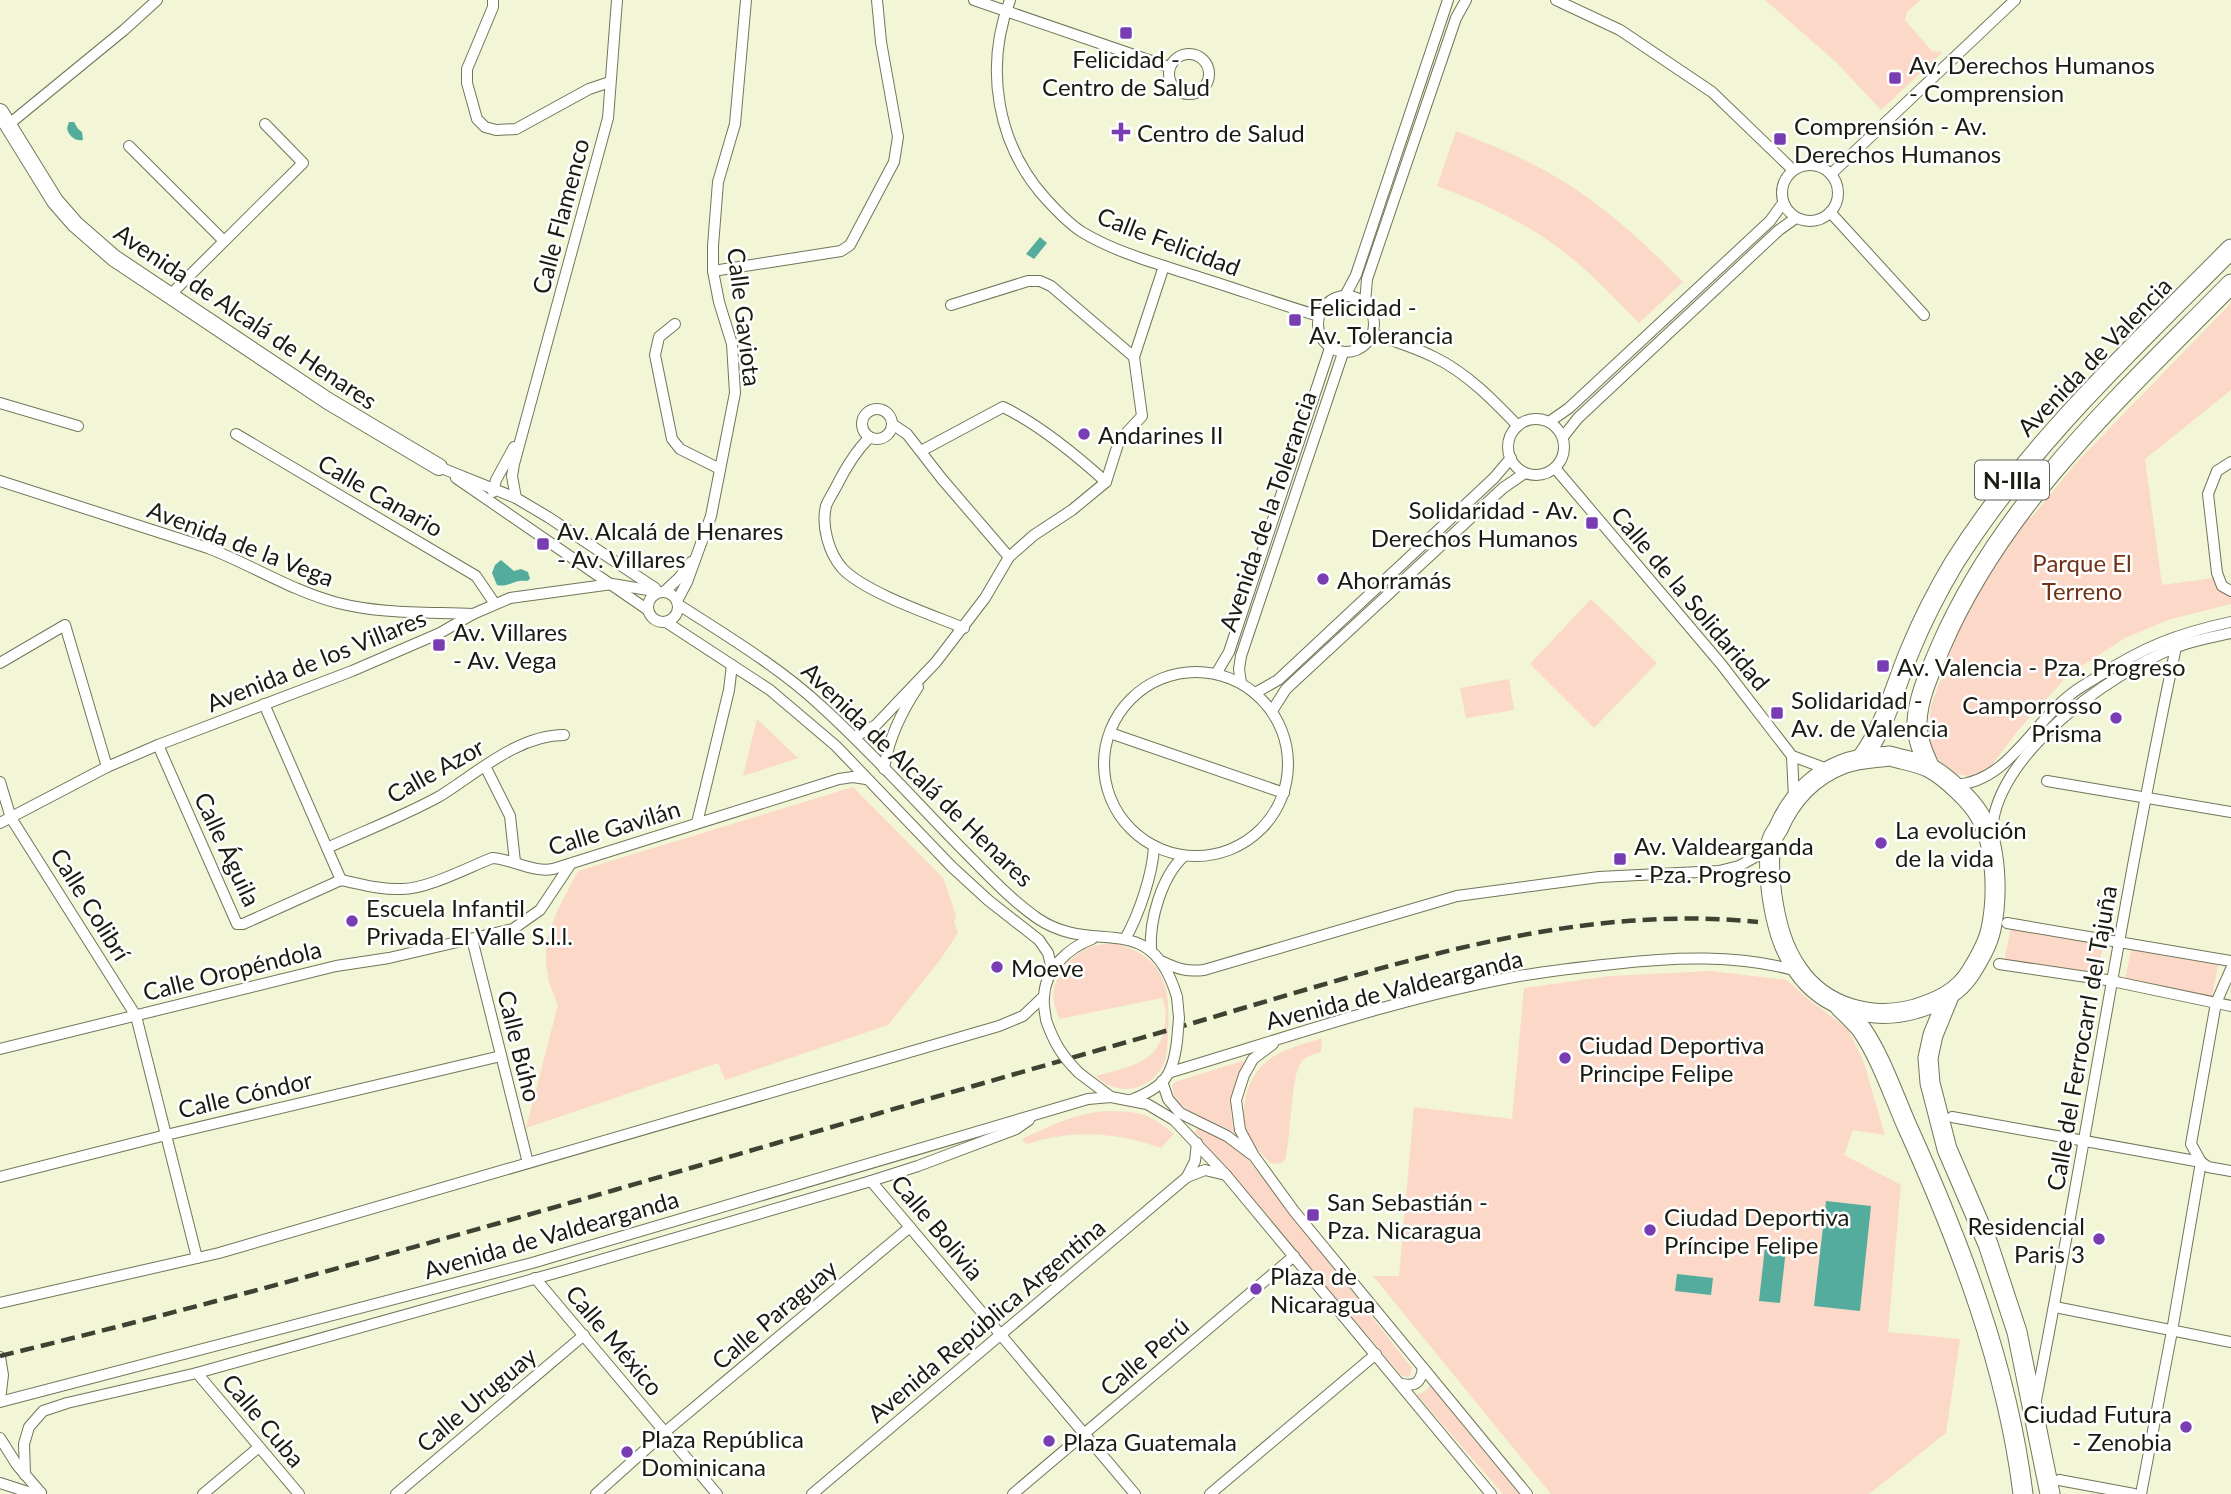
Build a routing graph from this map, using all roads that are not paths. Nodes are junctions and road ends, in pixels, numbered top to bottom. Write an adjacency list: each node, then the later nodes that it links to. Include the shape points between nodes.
1 (157, 0): 17 (street, via 124,30)
2 (493, 0): 16 (street, via 467,69 477,119 485,127 516,128)
3 (617, 0): 16 (street, Calle Flamenco)
4 (746, 0): 28 (street, Calle Gaviota, via 735,124 718,183)
5 (877, 0): 28 (street, via 898,137 894,162 850,245 841,251)
6 (974, 0): 13 (street)
7 (1010, 0): 13 (street, Calle Felicidad)
8 (1448, 0): 31 (street)
9 (1466, 0): 32 (street, via 1367,279)
10 (1556, 0): 20 (street, via 1620,30 1712,92)
11 (2002, 0): 14 (street)
12 (2015, 0): 14 (street)
13 (1006, 11): 15 (street); 27 (street, Calle Felicidad, via 996,69 998,99 1020,164 1034,186 1081,231)
14 (1999, 13): 21 (street)
15 (1170, 67)
16 (610, 82): 49 (street, Calle Flamenco, via 608,118)
17 (4, 118): 30 (street, Avenida de Alcalá de Henares, via 38,176 75,224 114,258)
18 (265, 124): 25 (street, via 303,163)
19 (129, 146): 25 (street)
20 (1793, 170): 21 (street, via 1815,165); 22 (street, via 1781,191)
21 (1831, 174): 23 (street, via 1838,191)
22 (1783, 203): 24 (street); 42 (street, via 1770,221)
23 (1830, 212): 24 (street, via 1813,222); 35 (street)
24 (1796, 218): 48 (street, via 1578,418)
25 (225, 241): 30 (street)
26 (2231, 250): 89 (highway, Avenida de Valencia / N-IIIa, via 2052,431 1995,503 1934,598 1885,720)
27 (1164, 266): 34 (street, Calle Felicidad); 40 (street)
28 (713, 271): 55 (street, Calle Gaviota, via 732,344 735,393)
29 (2231, 284): 92 (highway, Avenida de Valencia / N-IIIa, via 2077,441 1979,571 1945,638 1919,710 1918,736)
30 (170, 295): 53 (street, Avenida de Alcalá de Henares, via 328,401)
31 (1345, 296): 32 (street); 34 (street, via 1324,306)
32 (1365, 303): 37 (street, via 1372,312)
33 (951, 304): 40 (street, via 1040,281)
34 (1319, 316): 38 (street, via 1318,328)
35 (1924, 316)
36 (675, 324): 55 (street, via 659,337 655,355 672,439 680,449)
37 (1373, 334): 39 (street, via 1356,351); 45 (street, via 1437,358 1489,396)
38 (1330, 348): 39 (street); 79 (street, Avenida de la Tolerancia, via 1229,652)
39 (1343, 353): 80 (street, Avenida de la Tolerancia, via 1241,656)
40 (1133, 357): 58 (street, via 1142,416 1119,441)
41 (0, 403): 44 (street)
42 (1549, 422): 45 (street, via 1539,419); 48 (street)
43 (892, 424): 47 (street, via 883,439); 47 (street, via 884,410 869,411 862,422); 50 (street)
44 (78, 426)
45 (1518, 426): 51 (street, via 1511,436)
46 (236, 434): 68 (street, Calle Canario, via 476,576)
47 (869, 438): 73 (street, via 857,450 826,506 825,529 831,549 842,568 867,586)
48 (1563, 438): 54 (street, via 1564,449)
49 (520, 439): 59 (street, Calle Flamenco); 60 (street, Calle Flamenco, via 512,476)
50 (921, 451): 58 (street, via 1003,407 1022,416); 63 (street)
51 (1511, 458): 56 (street); 81 (street, via 1278,680)
52 (2231, 461): 65 (street, via 2217,471 2208,494 2217,573 2222,586)
53 (439, 467): 59 (street, Avenida de Alcalá de Henares); 61 (street, Avenida de Alcalá de Henares)
54 (1555, 468): 56 (street, via 1546,474); 88 (street, Calle de la Solidaridad)
55 (720, 469): 62 (street, Calle Gaviota)
56 (1525, 473): 83 (street, via 1503,488 1286,689)
57 (0, 481): 70 (street, Avenida de la Vega, via 208,548 338,603)
58 (1106, 482): 63 (street)
59 (493, 488): 60 (street, Avenida de Alcalá de Henares); 61 (street)
60 (516, 498): 66 (street, Avenida de Alcalá de Henares)
61 (496, 505): 64 (street, Avenida de Alcalá de Henares)
62 (698, 554): 66 (street, Calle Gaviota); 67 (street, Calle Gaviota)
63 (1009, 557): 73 (street)
64 (612, 584): 66 (street, Avenida de los Villares); 68 (street, Avenida de los Villares, via 528,594); 69 (street, Avenida de Alcalá de Henares)
65 (2231, 591)
66 (662, 592): 67 (street, via 672,594); 69 (street, via 650,599)
67 (678, 603): 71 (street, via 677,614); 86 (street, Avenida de Alcalá de Henares, via 782,674)
68 (495, 604): 70 (street, Avenida de los Villares)
69 (648, 610): 71 (street, via 655,620)
70 (473, 614): 82 (street, Avenida de los Villares, via 440,633)
71 (666, 622): 78 (street, Avenida de Alcalá de Henares)
72 (2231, 622): 98 (street, via 2172,637 2127,658 2070,695 2006,762 1982,780)
73 (964, 628): 76 (street)
74 (2231, 633): 75 (street)
75 (2176, 647): 101 (street, Calle del Ferrocarrl del Tajuña); 111 (street, via 2111,682 2042,738 2008,780 1995,812)
76 (936, 662): 86 (street, via 876,725); 93 (street, via 900,719)
77 (0, 663): 91 (street, via 65,625)
78 (732, 665): 95 (street, Avenida de Alcalá de Henares, via 789,705); 99 (street, Calle Gavilán)
79 (1216, 674): 80 (street); 84 (street, via 1189,672 1157,681 1125,706)
80 (1241, 683): 81 (street)
81 (1255, 693): 83 (street)
82 (264, 704): 87 (street, Avenida de los Villares); 110 (street)
83 (1272, 711): 100 (street, via 1289,763)
84 (1110, 733): 100 (street); 109 (street, via 1105,775 1115,808 1126,824)
85 (564, 735): 90 (street, Calle Azor, via 549,735 523,745)
86 (854, 737): 93 (street, Avenida de Alcalá de Henares)
87 (158, 745): 91 (street, Avenida de los Villares); 115 (street, Calle Águila, via 237,924)
88 (1792, 756): 94 (street); 102 (street)
89 (1861, 759): 92 (highway, via 1890,756); 94 (highway)
90 (485, 766): 110 (street, Calle Azor, via 438,797); 113 (street, via 510,816)
91 (107, 767): 104 (street, Avenida de los Villares)
92 (1930, 768): 98 (highway)
93 (884, 769): 117 (street, Avenida de Alcalá de Henares, via 1037,918 1062,932)
94 (1830, 770): 102 (highway)
95 (866, 779): 105 (street, Calle Gavilán, via 839,779); 125 (street, Avenida de Alcalá de Henares, via 979,892 1039,940)
96 (2047, 781): 101 (street)
97 (0, 782): 104 (street, Calle Colibrí)
98 (1954, 785): 111 (highway, via 1980,815)
99 (704, 790): 105 (street, via 705,808); 107 (street, Calle Gavilán)
100 (1284, 793): 112 (street, via 1272,816 1248,841 1215,855)
101 (2143, 797): 103 (street); 120 (street, Calle del Ferrocarrl del Tajuña)
102 (1794, 800): 108 (highway)
103 (2231, 812)
104 (11, 818): 106 (street, Avenida de los Villares); 134 (street, Calle Colibrí)
105 (715, 818): 107 (street, Calle Gavilán)
106 (0, 823)
107 (697, 823): 114 (street, Calle Gavilán)
108 (1771, 843): 123 (street, via 1739,866 1719,871 1599,877 1457,896 1204,970 1178,970); 127 (highway, via 1776,923)
109 (1154, 846): 112 (street); 119 (street, via 1150,872)
110 (327, 848): 115 (street)
111 (1992, 852): 130 (highway, via 1996,890 1991,931 1969,976)
112 (1184, 856): 121 (street, via 1168,877 1152,926)
113 (514, 862): 114 (street, Calle Gavilán, via 545,871); 115 (street, Calle Gavilán, via 492,858 404,889)
114 (570, 864): 118 (street, Calle Oropéndola, via 540,910 513,929)
115 (341, 880)
116 (2007, 923): 120 (street)
117 (1098, 936): 119 (street); 125 (street)
118 (472, 939): 134 (street, Calle Oropéndola, via 336,966); 137 (street, Calle Búho)
119 (1125, 939): 121 (street)
120 (2120, 943): 122 (street); 128 (street, Calle del Ferrocarrl del Tajuña)
121 (1151, 950): 123 (street)
122 (2231, 961)
123 (1162, 962): 138 (street, bridge, via 1177,996 1179,1018)
124 (1999, 964): 128 (street)
125 (1052, 968): 129 (street)
126 (2231, 969): 131 (street)
127 (1798, 971): 132 (highway); 135 (street, Avenida de Valdearganda, via 1702,958 1568,969 1497,980)
128 (2113, 982): 131 (street); 145 (street, Calle del Ferrocarrl del Tajuña)
129 (1044, 996): 140 (street, bridge, via 1053,1041 1079,1073); 149 (street, via 1023,1016 999,1026)
130 (1949, 996): 132 (highway, via 1885,1015); 173 (highway, via 1933,1035 1928,1058 1930,1083 1947,1149 1988,1244 2017,1332)
131 (2216, 1003): 133 (street); 148 (street, via 2191,1144)
132 (1837, 1004): 194 (highway, via 1861,1029 1875,1054 1942,1203 2003,1386)
133 (2231, 1006)
134 (136, 1016): 136 (street, Calle Oropéndola); 144 (street, Calle Colibrí)
135 (1282, 1038): 138 (street, Avenida de Valdearganda); 147 (street, via 1253,1059 1238,1088 1240,1130)
136 (0, 1049)
137 (501, 1056): 144 (street, Calle Cóndor); 149 (street, Calle Búho)
138 (1171, 1072): 139 (street)
139 (1162, 1082): 141 (street); 147 (street, via 1180,1113 1227,1136)
140 (1111, 1097): 141 (street); 142 (street, Avenida de Valdearganda)
141 (1132, 1100): 146 (street, via 1159,1110)
142 (1037, 1115): 154 (street, via 1017,1129); 170 (street, Avenida de Valdearganda, via 532,1263)
143 (1952, 1117): 145 (street)
144 (166, 1135): 152 (street, Calle Cóndor); 157 (street, Calle Colibrí)
145 (2084, 1141): 148 (street); 160 (street, Calle del Ferrocarrl del Tajuña)
146 (1197, 1143): 151 (street); 153 (street)
147 (1254, 1156): 167 (street, via 1294,1212)
148 (2201, 1162): 150 (street); 161 (street)
149 (528, 1163): 157 (street)
150 (2231, 1171)
151 (1226, 1175): 153 (street, via 1205,1170); 156 (street)
152 (0, 1177)
153 (1188, 1177): 162 (street, Avenida República Argentina)
154 (871, 1181): 155 (street, Calle Bolivia); 158 (street)
155 (910, 1227): 162 (street, Calle Bolivia); 174 (street, Calle Paraguay)
156 (1294, 1256): 165 (street); 175 (street, Calle Perú)
157 (197, 1258): 159 (street)
158 (535, 1278): 163 (street, Calle México); 168 (street)
159 (0, 1303)
160 (2055, 1307): 161 (street); 173 (street, Calle del Ferrocarrl del Tajuña)
161 (2172, 1331): 164 (street); 196 (street)
162 (1000, 1334): 175 (street, Calle Bolivia); 189 (street, Avenida República Argentina)
163 (584, 1335): 174 (street, Calle México); 187 (street, Calle Uruguay)
164 (2231, 1342)
165 (1376, 1354): 169 (street); 191 (street)
166 (0, 1357): 172 (street)
167 (1423, 1368): 169 (street, via 1417,1384); 193 (street)
168 (197, 1373): 171 (street); 177 (street, Calle Cuba)
169 (1402, 1384): 192 (street)
170 (32, 1394): 171 (street); 172 (street, Avenida de Valdearganda)
171 (98, 1397): 179 (street, via 43,1411 29,1427 23,1444)
172 (0, 1401)
173 (2034, 1410): 181 (highway)
174 (665, 1432): 182 (street); 188 (street, Calle México)
175 (1084, 1434): 183 (street); 190 (street, Calle Bolivia)
176 (0, 1438): 179 (street)
177 (259, 1447): 185 (street); 186 (street, Calle Cuba)
178 (0, 1456): 184 (street)
179 (25, 1475): 184 (street)
180 (0, 1483): 184 (street)
181 (2054, 1487): 195 (street)
182 (599, 1491)
183 (1017, 1491)
184 (42, 1494)
185 (203, 1494)
186 (299, 1494)
187 (396, 1494)
188 (717, 1494)
189 (812, 1494)
190 (1135, 1494)
191 (1210, 1494)
192 (1492, 1494)
193 (1527, 1494)
194 (2023, 1494)
195 (2134, 1494)
196 (2140, 1494)

